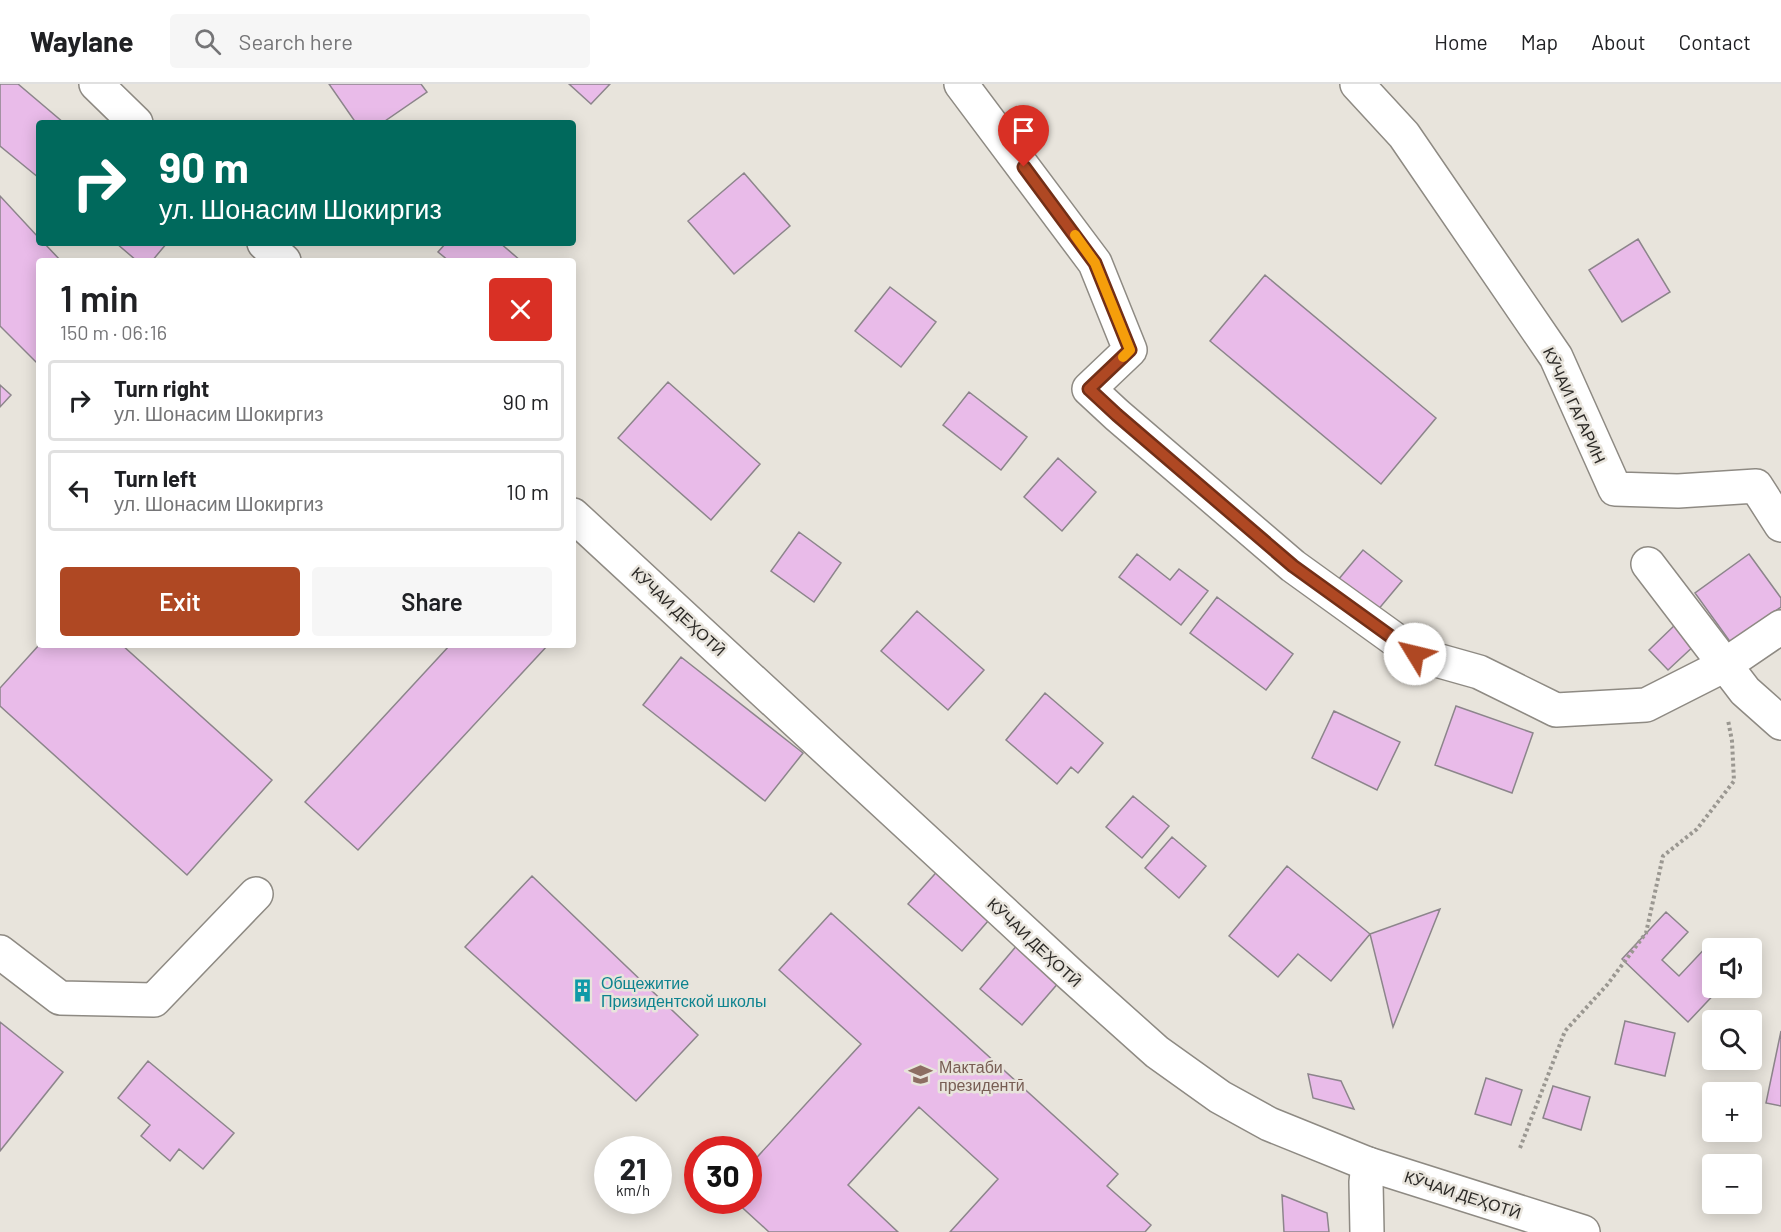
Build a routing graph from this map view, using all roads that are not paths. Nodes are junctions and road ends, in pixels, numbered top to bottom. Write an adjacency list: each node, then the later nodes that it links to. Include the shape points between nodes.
1 (96, 84): 4 (street)
2 (961, 84): 11 (street, via 1095,263 1130,350 1089,389 1293,566 1415,654 1479,672 1556,710 1646,705)
3 (1357, 84): 8 (street, КӮЧАИ ГАГАРИН, via 1404,135 1556,357 1615,489 1678,491 1756,486)
4 (133, 120)
5 (267, 246): 6 (street)
6 (281, 258)
7 (576, 518): 15 (street, КӮЧАИ ДЕҲОТӢ, via 1158,1052 1220,1097 1269,1124)
8 (1781, 525)
9 (1648, 564): 11 (street)
10 (1781, 627): 11 (street)
11 (1715, 670): 12 (street)
12 (1781, 723)
13 (256, 894): 14 (street, via 154,1000 60,998)
14 (0, 952)
15 (1368, 1164): 16 (street); 17 (street, КӮЧАИ ДЕҲОТӢ)
16 (1367, 1232)
17 (1582, 1232)

